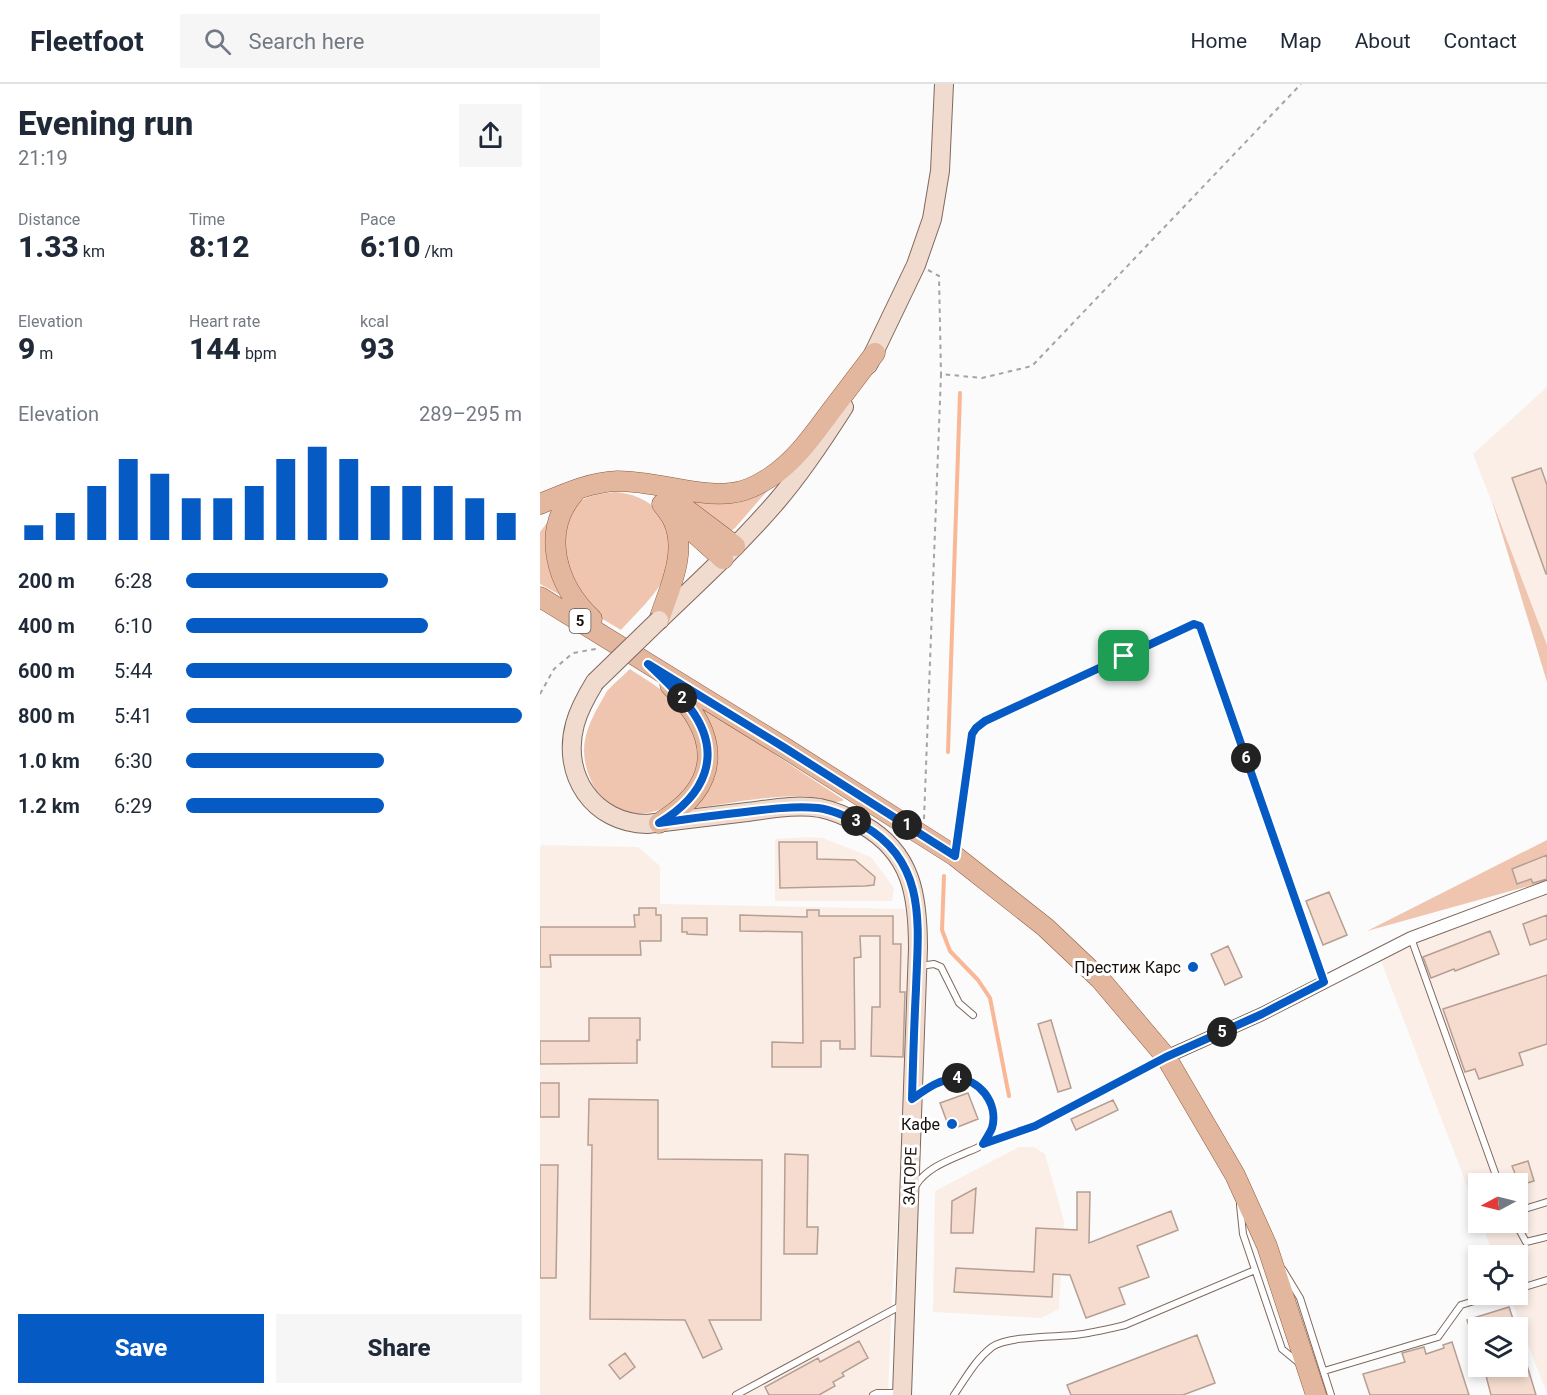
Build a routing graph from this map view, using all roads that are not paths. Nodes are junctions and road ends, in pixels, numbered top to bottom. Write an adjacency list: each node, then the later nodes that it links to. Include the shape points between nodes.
1 (944, 84): 2 (main road, ЗАГОРЕ, via 940,171 932,219)
2 (875, 353): 3 (main road, via 801,450 771,477 733,493); 8 (main road, ЗАГОРЕ, via 801,471)
3 (644, 483): 4 (main road, via 598,482); 6 (main road); 8 (main road)
4 (582, 487): 5 (main road); 11 (main road, via 558,512 552,532 552,556 572,599)
5 (547, 500): 7 (main road)
6 (662, 504): 8 (main road); 10 (main road, via 672,518 678,548)
7 (540, 518)
8 (729, 553): 10 (main road, ЗАГОРЕ)
9 (540, 597): 11 (main road, 5)
10 (659, 620): 13 (main road, ЗАГОРЕ, bridge, via 595,682 573,734 574,768 592,802 610,816 633,824)
11 (619, 645): 12 (main road, 5)
12 (648, 664): 13 (main road, via 691,709 707,747 706,767 698,787 683,806); 14 (main road, 5)
13 (659, 823): 17 (main road, ЗАГОРЕ, via 803,807 821,808 864,826 898,857 914,890 918,925)
14 (955, 856): 18 (lane, via 976,728 1197,624); 20 (main road, 5, via 1045,927 1100,979)
15 (1547, 887): 16 (street)
16 (1411, 938): 18 (street); 23 (lane)
17 (916, 967): 19 (lane, via 941,967 959,1003); 21 (main road, ЗАГОРЕ)
18 (1324, 982): 20 (street)
19 (973, 1015)
20 (1166, 1057): 22 (lane, via 1035,1126); 24 (main road, 5)
21 (912, 1099): 22 (lane, via 946,1080 957,1078 977,1084 989,1099 993,1117); 25 (main road, ЗАГОРЕ)
22 (983, 1144): 25 (lane, via 929,1171)
23 (1495, 1173)
24 (1237, 1180): 30 (lane, via 1243,1234); 35 (main road, 5, via 1268,1246)
25 (909, 1196): 33 (main road, ЗАГОРЕ)
26 (1547, 1202): 27 (lane)
27 (1528, 1208)
28 (1521, 1233): 29 (lane, via 1526,1242)
29 (1547, 1237)
30 (1255, 1269): 35 (lane, via 1282,1349); 39 (lane, via 1125,1325 1077,1335 1011,1340 994,1346 977,1360)
31 (1547, 1280): 32 (lane)
32 (1528, 1285)
33 (905, 1303): 36 (main road, ЗАГОРЕ); 37 (lane)
34 (1468, 1303): 35 (lane, via 1461,1305 1438,1337)
35 (1316, 1372): 40 (main road, 5); 41 (lane)
36 (902, 1394): 38 (lane)
37 (736, 1395)
38 (873, 1395)
39 (954, 1395)
40 (1316, 1395)
41 (1330, 1395)

